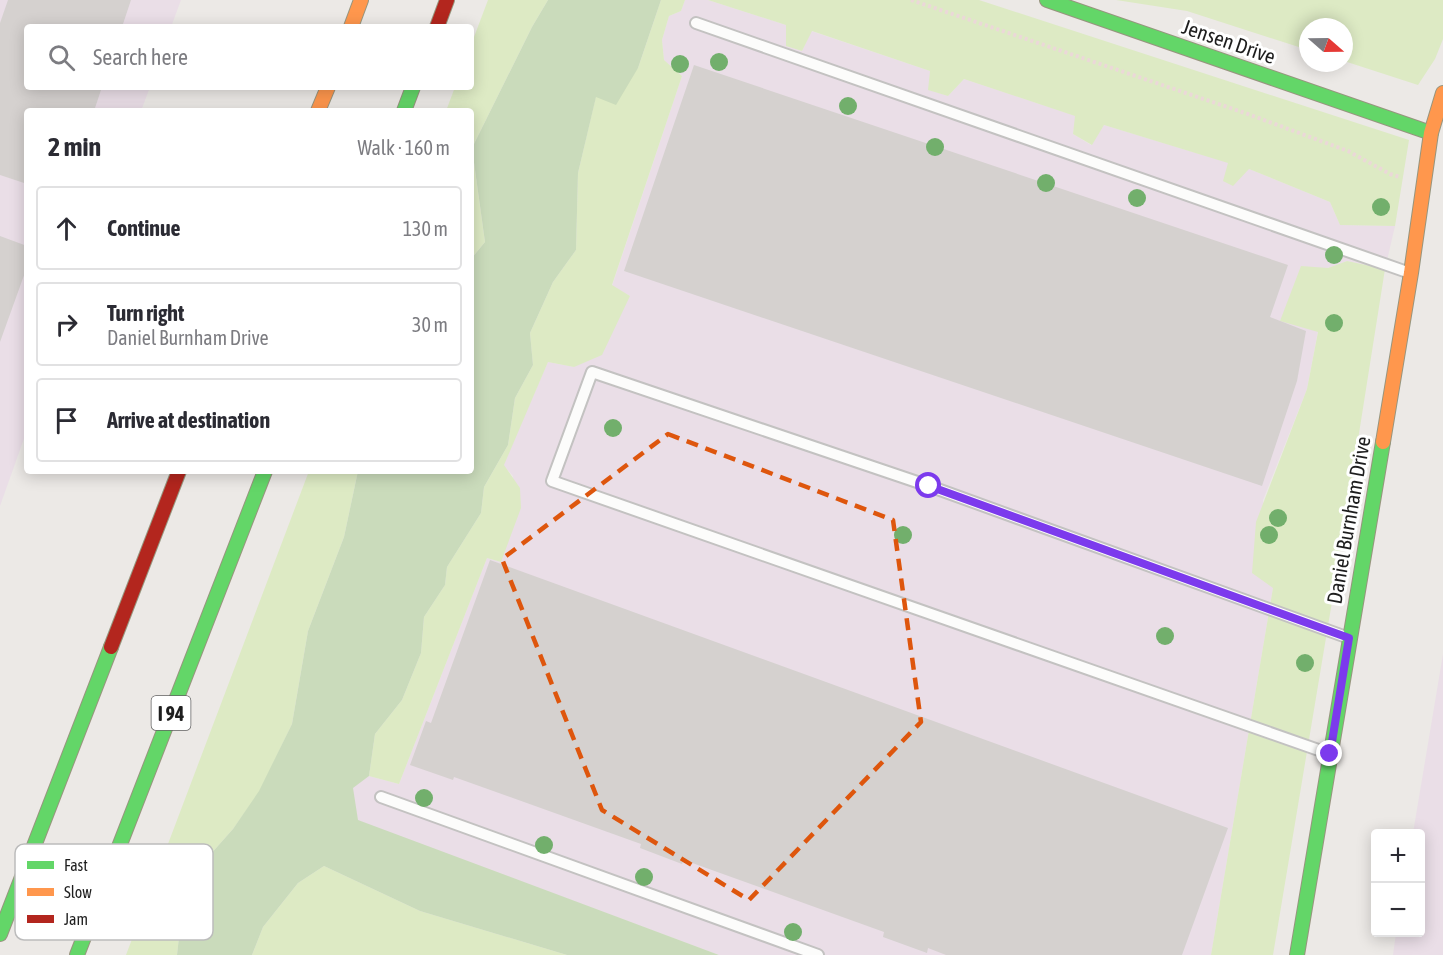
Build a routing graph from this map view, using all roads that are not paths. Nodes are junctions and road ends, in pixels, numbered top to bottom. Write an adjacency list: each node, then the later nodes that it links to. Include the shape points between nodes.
1 (361, 0): 5 (main road)
2 (447, 0): 6 (main road)
3 (1047, 0): 12 (main road, Jensen Drive)
4 (696, 23): 13 (lane)
5 (352, 24)
6 (438, 24)
7 (327, 90): 10 (main road)
8 (412, 90): 11 (main road)
9 (1443, 93): 12 (main road, Daniel Burnham Drive)
10 (319, 108)
11 (405, 108)
12 (1431, 132): 13 (main road, Daniel Burnham Drive)
13 (1411, 273): 16 (main road, Daniel Burnham Drive)
14 (178, 474): 19 (main road)
15 (264, 474): 20 (main road, I 94)
16 (1349, 638): 17 (main road, Daniel Burnham Drive); 17 (lane, via 929,486 592,372 552,481)
17 (1330, 754): 26 (main road, Daniel Burnham Drive)
18 (381, 797): 25 (lane)
19 (35, 844)
20 (120, 844)
21 (15, 895): 22 (main road)
22 (0, 934)
23 (83, 940): 24 (main road, I 94)
24 (77, 955)
25 (818, 955)
26 (1297, 955)

